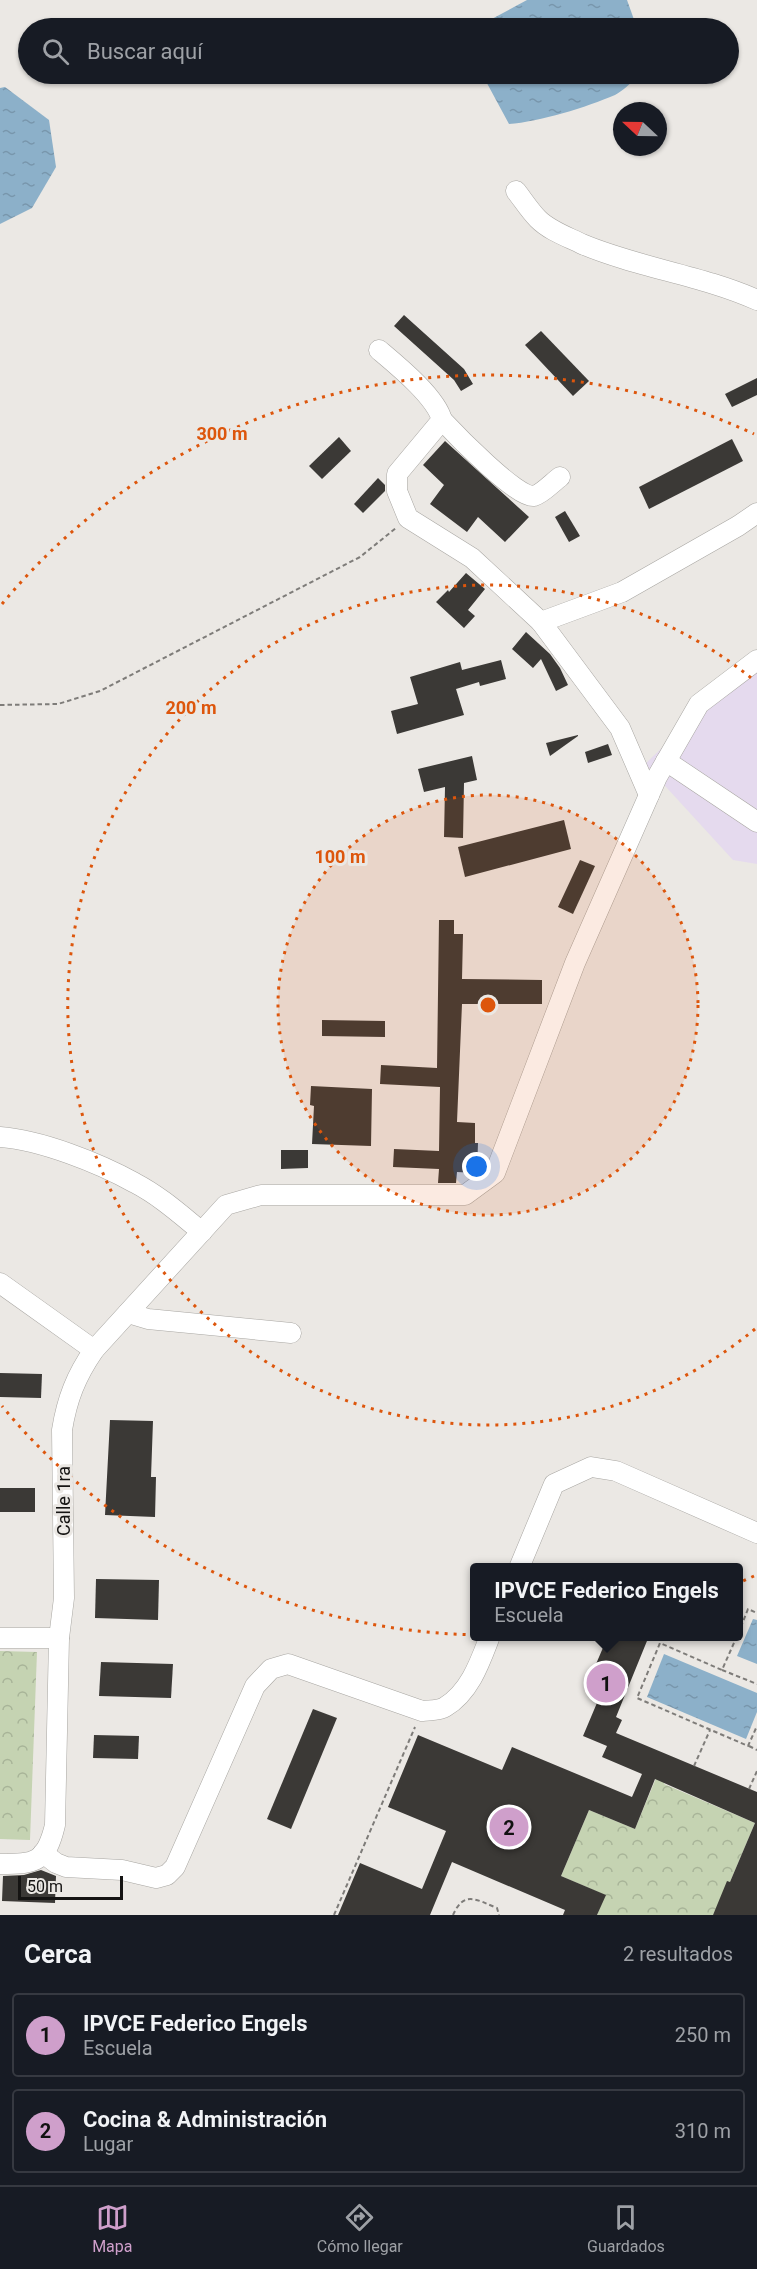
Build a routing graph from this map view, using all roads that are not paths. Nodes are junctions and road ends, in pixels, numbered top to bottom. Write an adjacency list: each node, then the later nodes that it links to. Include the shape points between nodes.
1 (516, 191): 2 (street, via 539,220 561,234 595,249)
2 (757, 300)
3 (380, 350): 4 (street, via 433,402)
4 (442, 420): 5 (street, via 526,495 535,496); 7 (street, via 397,474 397,491 408,518 472,558)
5 (560, 477)
6 (757, 513): 7 (street, via 622,592)
7 (541, 622): 10 (street, via 620,728)
8 (757, 660): 9 (street, via 699,704)
9 (666, 760): 10 (street); 11 (street)
10 (649, 795): 13 (street, Calle 1ra, via 576,963 495,1173 465,1195 261,1195 226,1205)
11 (757, 822)
12 (0, 1137): 13 (street, via 23,1139 68,1154 135,1183)
13 (202, 1232): 15 (street, Calle 1ra)
14 (0, 1283): 17 (street)
15 (128, 1313): 16 (street, via 148,1319); 17 (street, Calle 1ra)
16 (291, 1333)
17 (94, 1350): 21 (street, Calle 1ra, via 73,1385 62,1430 64,1598)
18 (757, 1533): 19 (street, via 616,1471 591,1467 554,1484)
19 (521, 1563)
20 (0, 1638): 21 (street)
21 (59, 1638): 23 (street, Calle 1ra, via 55,1825 52,1840)
22 (488, 1641): 23 (street, via 474,1675 444,1709 422,1711 288,1664 264,1675 255,1686 172,1872 156,1878 122,1870 76,1868 56,1863)
23 (43, 1853): 24 (street, via 28,1864)
24 (0, 1864)

